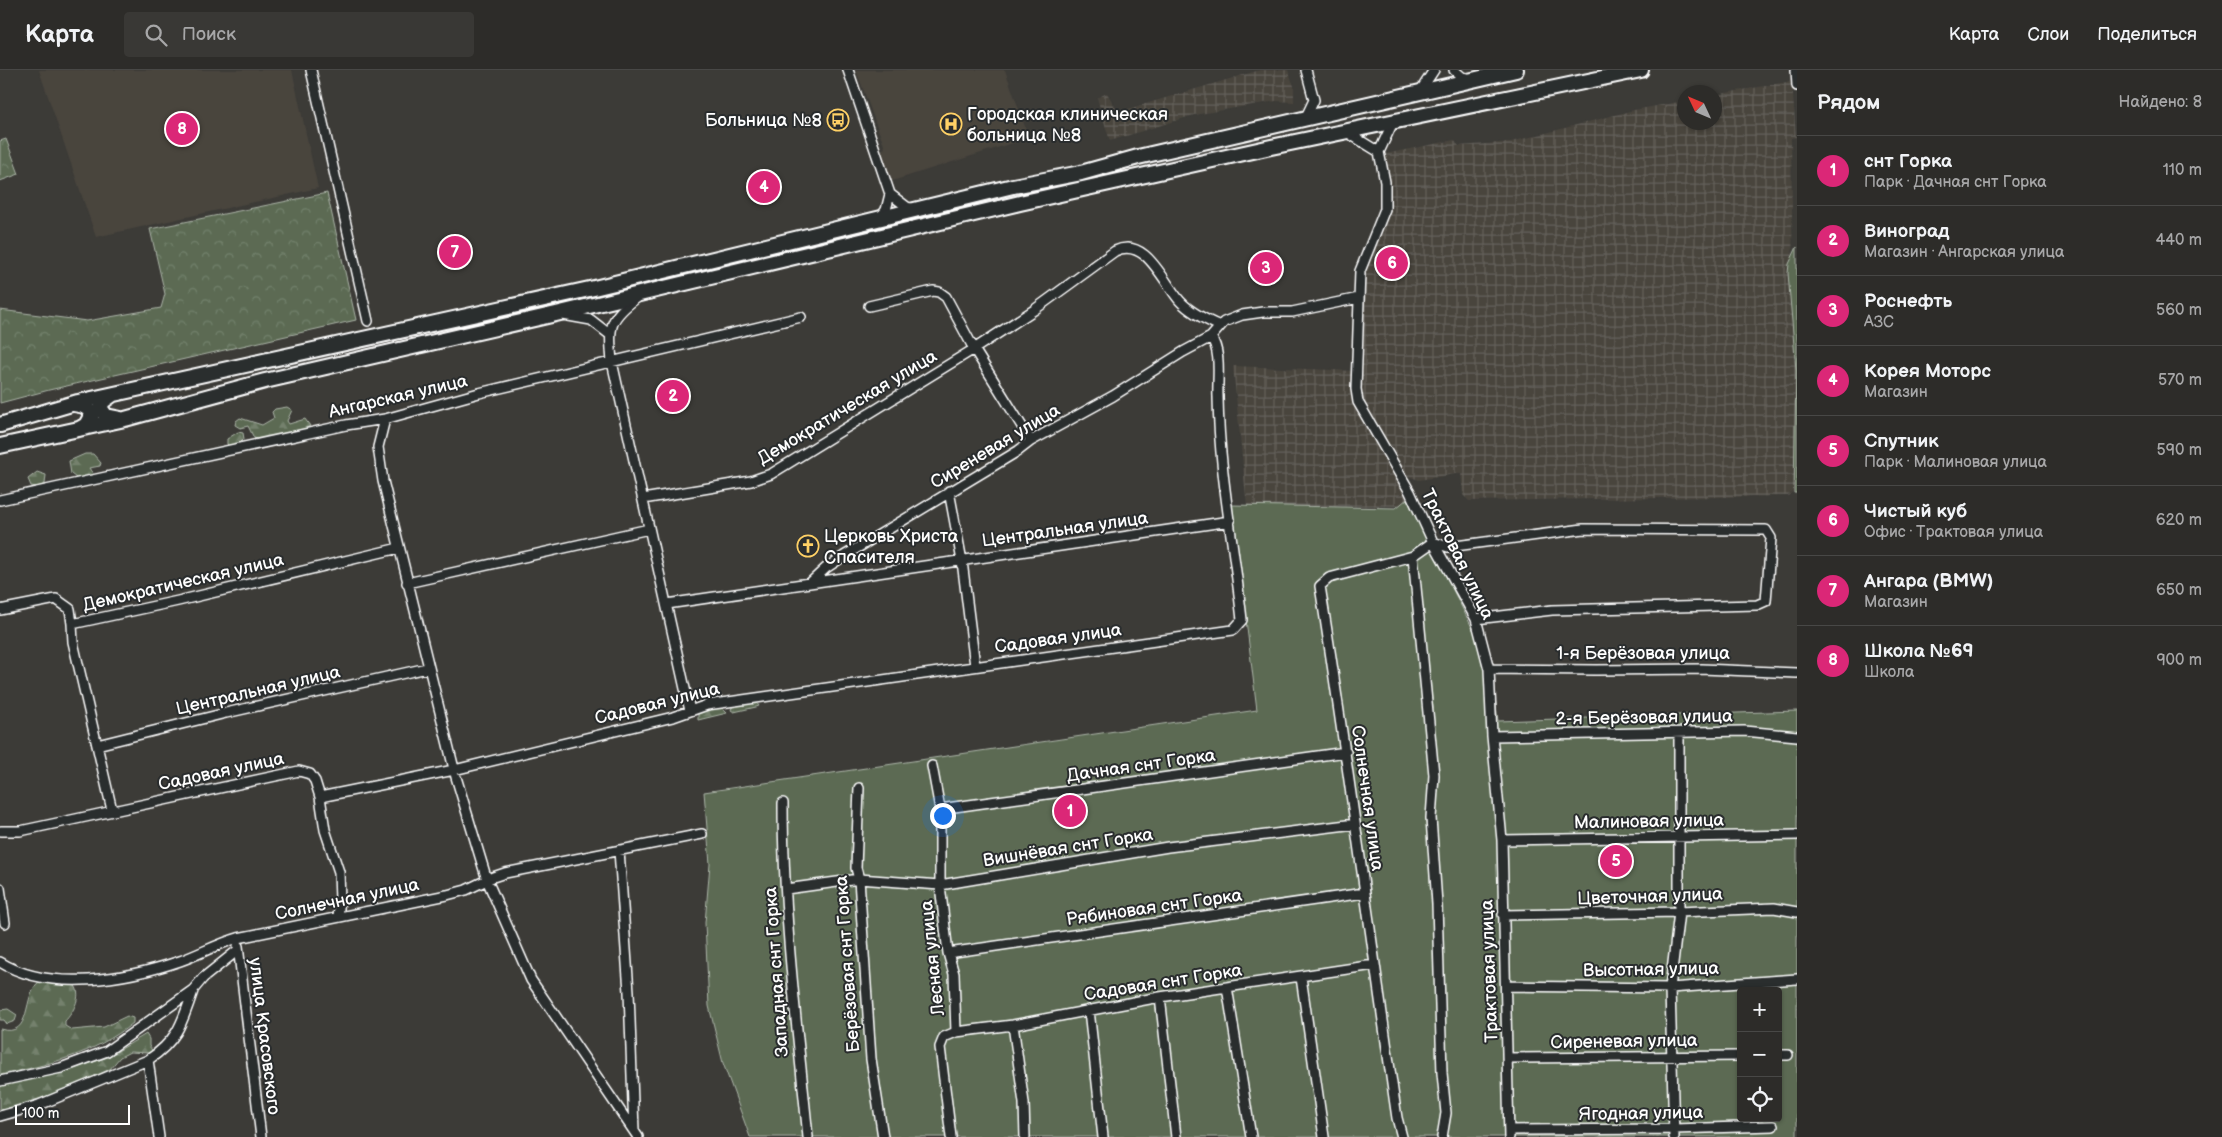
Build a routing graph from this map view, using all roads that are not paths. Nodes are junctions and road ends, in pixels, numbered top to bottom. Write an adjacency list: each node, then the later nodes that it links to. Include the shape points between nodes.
1 (311, 70): 26 (street)
2 (848, 70): 18 (street)
3 (1306, 70): 12 (street)
4 (1434, 70): 11 (street)
5 (1454, 70): 9 (street)
6 (1516, 70): 9 (main road)
7 (1641, 70): 15 (main road)
8 (1796, 70): 10 (street)
9 (1473, 80): 11 (main road)
10 (1797, 86)
11 (1419, 92): 13 (main road)
12 (1314, 100): 13 (street, via 1322,108); 14 (street)
13 (1335, 112): 14 (main road)
14 (1305, 120): 19 (main road)
15 (1393, 122): 16 (main road); 17 (street)
16 (1348, 133): 17 (street); 21 (main road, via 1030,201)
17 (1379, 152): 22 (street, Трактовая улица, via 1385,182 1385,210 1360,271)
18 (890, 194): 19 (street, via 907,207); 20 (street, via 886,210)
19 (918, 209): 20 (main road)
20 (879, 219): 28 (main road)
21 (643, 293): 24 (main road); 29 (street, via 616,317)
22 (1359, 298): 27 (street, via 1292,312 1242,315); 47 (street, Трактовая улица, via 1358,402 1410,492)
23 (869, 306): 32 (street, via 939,292 946,297)
24 (556, 314): 29 (street, via 591,320); 36 (main road, via 265,381)
25 (801, 317): 33 (street, Ангарская улица)
26 (368, 321): 28 (street, via 377,329); 31 (street, via 363,333)
27 (1220, 326): 30 (street, Сиреневая улица); 32 (street, Демократическая улица, via 1194,313 1180,301 1143,254 1124,248)
28 (390, 333): 31 (main road)
29 (609, 334): 33 (street)
30 (1211, 337): 40 (street, Сиреневая улица); 45 (street, Садовая улица, via 1216,350 1221,454)
31 (351, 342): 34 (main road)
32 (974, 349): 40 (street); 43 (street, Демократическая улица, via 771,474 751,481)
33 (612, 362): 37 (street, Ангарская улица); 43 (street)
34 (112, 395): 35 (main road); 36 (main road, via 102,402 100,409 106,416)
35 (71, 404): 38 (main road); 39 (main road, via 85,406 92,414 86,425)
36 (125, 419): 39 (main road)
37 (385, 419): 44 (street, Ангарская улица); 48 (street, via 378,452)
38 (0, 425)
39 (76, 430): 41 (main road)
40 (1031, 441): 42 (street, Сиреневая улица)
41 (0, 446)
42 (949, 491): 50 (street); 52 (street, Сиреневая улица, via 844,556)
43 (643, 499): 46 (street)
44 (0, 500)
45 (1230, 521): 50 (street, Центральная улица); 57 (street, Садовая улица, via 1242,620 1235,629)
46 (649, 529): 51 (street); 53 (street)
47 (1433, 542): 49 (street, Солнечная улица); 55 (street, Трактовая улица); 55 (street, via 1448,547 1583,529 1766,530 1771,538 1766,601 1757,606 1552,610)
48 (399, 548): 51 (street); 56 (street, Демократическая улица)
49 (1413, 556): 66 (street, Солнечная улица, via 1329,578 1320,586); 130 (street, via 1434,775 1431,818 1446,1113)
50 (962, 561): 52 (street, Центральная улица); 57 (street)
51 (407, 583): 58 (street)
52 (810, 583): 53 (street, Центральная улица)
53 (667, 604): 61 (street)
54 (0, 610): 56 (street, via 56,599 70,609)
55 (1476, 619): 59 (street, Трактовая улица)
56 (72, 624): 65 (street, Демократическая улица, via 73,642)
57 (975, 666): 61 (street, Садовая улица, via 707,705)
58 (427, 668): 65 (street, Центральная улица); 68 (street)
59 (1489, 668): 60 (street, 1-я Берёзовая улица, via 1711,669); 63 (street, Трактовая улица)
60 (1797, 673)
61 (690, 711): 68 (street, Садовая улица)
62 (1679, 733): 63 (street, 2-я Берёзовая улица); 64 (street, 2-я Берёзовая улица, via 1744,731); 78 (street)
63 (1492, 736): 79 (street, Трактовая улица)
64 (1797, 736)
65 (97, 745): 73 (street, Демократическая улица)
66 (1346, 752): 72 (street, Дачная снт Горка); 74 (street, Солнечная улица)
67 (932, 766): 72 (street, Лесная улица)
68 (454, 770): 70 (street, Садовая улица); 81 (street)
69 (859, 788): 82 (street, Берёзовая снт Горка, via 856,868)
70 (320, 797): 73 (street, Садовая улица, via 310,774 299,771); 90 (street, via 327,841 339,872)
71 (784, 803): 85 (street, Западная снт Горка)
72 (940, 809): 83 (street, Лесная улица)
73 (112, 810): 75 (street, Садовая улица, via 20,831)
74 (1355, 824): 83 (street, Вишнёвая снт Горка, via 1168,847); 86 (street, Солнечная улица)
75 (0, 831)
76 (702, 834): 80 (street, Солнечная улица)
77 (1797, 835): 78 (street, Малиновая улица)
78 (1680, 836): 79 (street, Малиновая улица); 87 (street)
79 (1502, 840): 89 (street, Трактовая улица)
80 (619, 850): 81 (street, Солнечная улица, via 505,873); 117 (street)
81 (487, 880): 90 (street, Солнечная улица, via 447,895); 117 (street, via 531,980)
82 (859, 880): 83 (street, Вишнёвая снт Горка); 85 (street, Вишнёвая снт Горка); 122 (street, Берёзовая снт Горка, via 871,1059)
83 (940, 885): 94 (street, Лесная улица)
84 (0, 888): 91 (street)
85 (786, 889): 121 (street, Западная снт Горка, via 791,982)
86 (1364, 893): 94 (street, Рябиновая снт Горка); 96 (street, Солнечная улица)
87 (1679, 912): 88 (street, Цветочная улица, via 1774,908); 89 (street, Цветочная улица); 101 (street)
88 (1797, 912)
89 (1503, 915): 99 (street, Трактовая улица)
90 (338, 916): 92 (street, Солнечная улица)
91 (5, 923)
92 (238, 938): 93 (street, улица Красовского); 95 (street, Солнечная улица, via 171,964 108,978 33,977)
93 (238, 950): 102 (street); 120 (street, улица Красовского)
94 (948, 953): 106 (street, Лесная улица, via 954,974)
95 (0, 962)
96 (1374, 965): 97 (street, Садовая снт Горка); 129 (street, Солнечная улица)
97 (1301, 977): 100 (street, Садовая снт Горка); 128 (street)
98 (1797, 980): 101 (street, Высотная улица)
99 (1506, 986): 101 (street, Высотная улица); 111 (street, Трактовая улица)
100 (1227, 987): 103 (street, Садовая снт Горка); 127 (street)
101 (1670, 988): 110 (street)
102 (193, 990): 112 (street, via 174,1039); 113 (street, via 107,1052 60,1068)
103 (1160, 997): 104 (street, Садовая снт Горка); 126 (street)
104 (1089, 1010): 105 (street, Садовая снт Горка); 125 (street)
105 (1013, 1025): 106 (street, Садовая снт Горка); 124 (street, via 1024,1103)
106 (956, 1032): 123 (street, Лесная улица, via 944,1037 940,1047)
107 (1782, 1055): 108 (street)
108 (1788, 1055)
109 (1737, 1056): 110 (street, Сиреневая улица)
110 (1672, 1057): 111 (street, Сиреневая улица); 116 (street)
111 (1508, 1058): 118 (street, Трактовая улица)
112 (148, 1060): 114 (street, via 39,1106); 119 (street)
113 (0, 1081)
114 (0, 1116)
115 (1773, 1126): 116 (street, Ягодная улица)
116 (1674, 1133): 118 (street, Ягодная улица)
117 (636, 1134)
118 (1510, 1134)
119 (159, 1137)
120 (261, 1137)
121 (808, 1137)
122 (883, 1137)
123 (951, 1137)
124 (1025, 1137)
125 (1103, 1137)
126 (1176, 1137)
127 (1251, 1137)
128 (1324, 1137)
129 (1402, 1137)
130 (1442, 1137)

